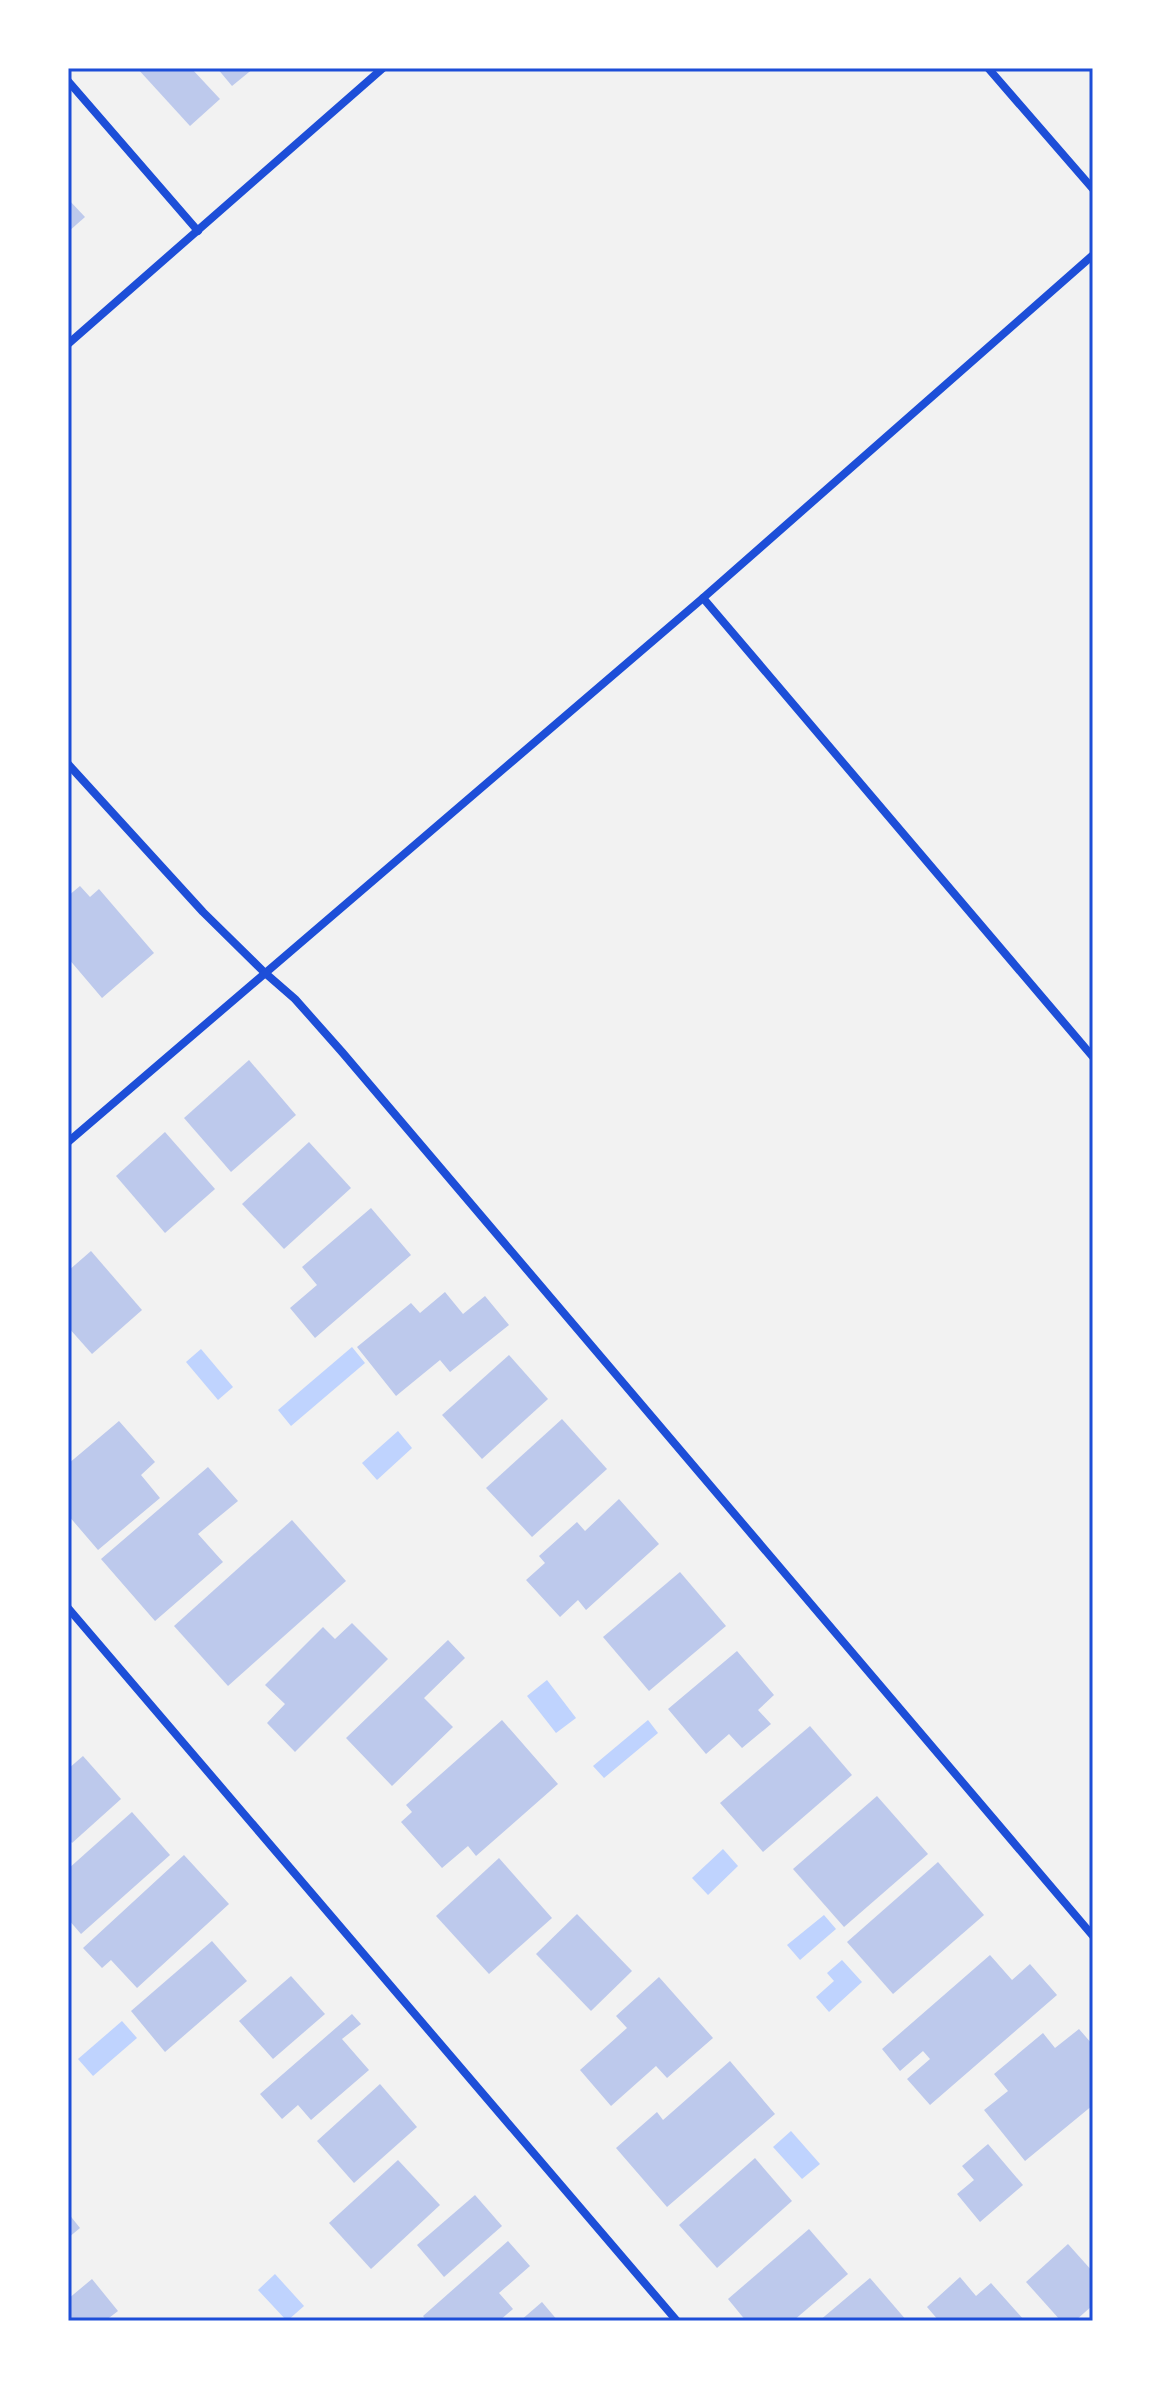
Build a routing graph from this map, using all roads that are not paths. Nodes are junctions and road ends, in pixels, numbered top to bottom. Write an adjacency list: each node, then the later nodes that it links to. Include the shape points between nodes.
1 (383, 68): 5 (street)
2 (988, 68): 4 (street)
3 (68, 81): 5 (street)
4 (1093, 189)
5 (198, 231): 7 (street)
6 (1093, 255): 8 (street)
7 (68, 344)
8 (703, 598): 10 (street); 11 (street)
9 (68, 764): 10 (street)
10 (264, 972): 12 (street); 14 (street, via 342,1052)
11 (1093, 1057)
12 (68, 1142)
13 (68, 1608): 15 (street)
14 (1093, 1936)
15 (677, 2321)

